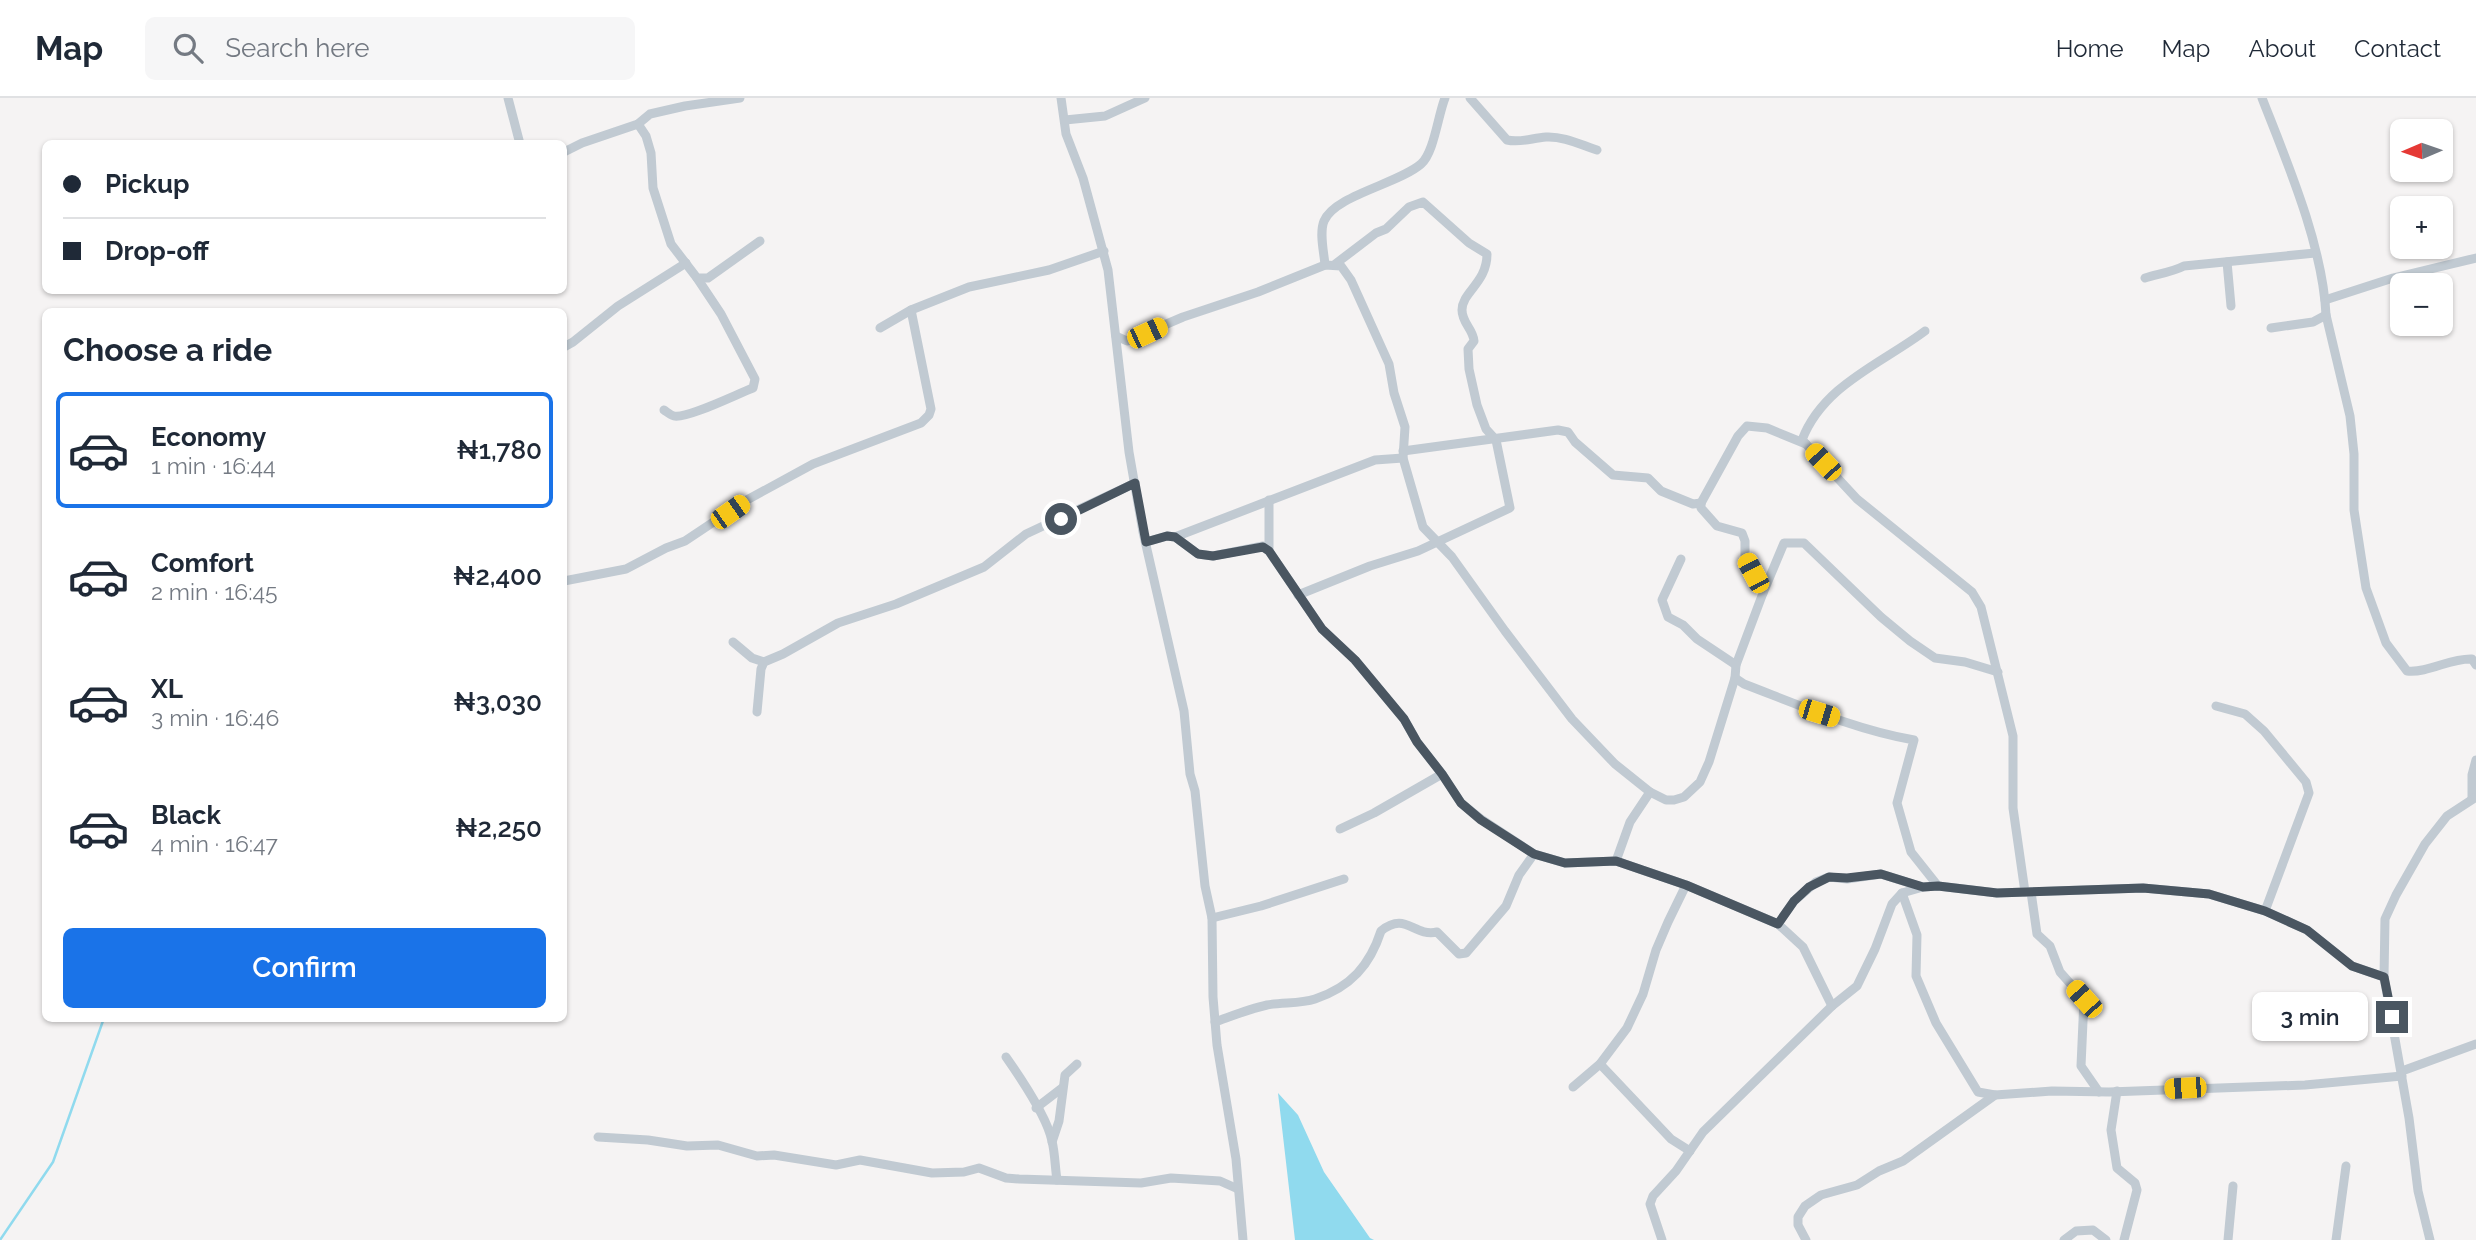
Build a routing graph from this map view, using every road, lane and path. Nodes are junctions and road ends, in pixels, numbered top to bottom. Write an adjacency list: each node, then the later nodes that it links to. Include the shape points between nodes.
1 (508, 98): 10 (street)
2 (740, 98): 9 (street, via 663,110)
3 (1061, 98): 8 (street)
4 (1145, 98): 8 (street, via 1105,116)
5 (1445, 98): 19 (street, via 1428,153 1420,164 1345,200 1324,219)
6 (1470, 98): 12 (street, via 1507,140 1562,138)
7 (2262, 98): 15 (street, via 2289,166)
8 (1065, 120): 14 (street)
9 (638, 124): 11 (street); 18 (street, via 651,153 653,188 671,244)
10 (519, 140)
11 (567, 150)
12 (1597, 150)
13 (760, 241): 20 (street, via 708,278)
14 (1104, 251): 24 (street, via 1049,270 969,287); 29 (street)
15 (2315, 253): 17 (street); 22 (street)
16 (2476, 258): 22 (street)
17 (2227, 262): 21 (street, via 2184,266); 23 (street)
18 (686, 263): 20 (street); 30 (street)
19 (1330, 265): 29 (street, via 1127,341); 32 (street, via 1386,229 1409,207 1423,202 1487,254 1487,267 1462,310 1475,341 1467,359 1477,405 1486,429); 34 (street, via 1341,266 1351,280 1390,364 1405,427)
20 (697, 278): 31 (street, via 721,314 755,385 681,416)
21 (2145, 278)
22 (2325, 300): 25 (street)
23 (2231, 306)
24 (911, 310): 26 (street); 43 (street, via 931,409 921,423 813,464 685,541 626,569)
25 (2326, 315): 27 (street, via 2314,322); 49 (street, via 2350,416 2354,510 2366,587 2386,643 2407,671 2463,658)
26 (880, 328)
27 (2271, 328)
28 (1925, 331): 33 (street, via 1830,397 1808,426 1802,440)
29 (1116, 336): 35 (street)
30 (567, 345)
31 (664, 410)
32 (1496, 440): 34 (street); 37 (street, via 1568,432 1613,475 1648,478 1661,491); 39 (street, via 1510,508)
33 (1806, 444): 37 (street, via 1767,428 1747,426); 50 (street, via 1857,499 1972,592 1981,607)
34 (1403, 455): 36 (street, via 1375,460); 39 (street, via 1423,527)
35 (1135, 483): 40 (street); 47 (street, via 1027,534 984,567 838,624)
36 (1269, 500): 38 (street); 41 (street)
37 (1701, 503): 44 (street, via 1700,508 1717,526 1742,533 1745,558)
38 (1175, 537): 40 (street); 41 (street, via 1198,554 1231,554 1263,547)
39 (1437, 541): 45 (street); 56 (street, via 1572,719)
40 (1146, 542): 68 (street, via 1184,711 1201,863)
41 (1269, 551): 45 (street)
42 (1681, 559): 48 (street, via 1662,600 1668,617)
43 (567, 580)
44 (1763, 593): 48 (street); 50 (street, via 1784,543 1804,543 1881,618 1935,658)
45 (1298, 595): 55 (street, via 1322,629 1355,660 1404,719)
46 (733, 642): 47 (street)
47 (764, 662): 53 (street)
48 (1736, 665): 51 (street)
49 (2476, 665)
50 (1998, 672): 65 (street, via 2013,736 2013,808)
51 (1735, 678): 56 (street, via 1700,782 1674,800); 63 (street, via 1819,713 1914,740 1897,803 1912,852)
52 (2216, 706): 67 (street, via 2245,714 2255,722 2306,782 2309,793)
53 (757, 712)
54 (2476, 760): 57 (street)
55 (1442, 774): 58 (street); 59 (street, via 1461,803)
56 (1650, 792): 60 (street, via 1630,822)
57 (2474, 797): 70 (street, via 2447,816 2396,895 2385,919)
58 (1340, 830)
59 (1534, 854): 60 (street, via 1565,863); 72 (street, via 1506,906 1465,953 1452,949 1437,932 1429,934 1395,923 1381,931 1363,969 1336,988 1317,998 1266,1005)
60 (1616, 861): 62 (street)
61 (1344, 878): 68 (street)
62 (1686, 885): 69 (street); 76 (street, via 1627,1028)
63 (1938, 886): 64 (street); 65 (street)
64 (1923, 887): 66 (street); 69 (street, via 1881,874 1829,877 1809,887)
65 (2028, 892): 67 (street, via 2143,888 2209,894); 81 (street, via 2037,934 2050,946 2060,972 2084,999 2081,1066)
66 (1902, 893): 71 (street, via 1892,904 1857,986); 82 (street, via 1917,935 1916,976 1936,1023 1978,1092)
67 (2265, 911): 70 (street, via 2307,930 2352,966)
68 (1212, 918): 72 (street)
69 (1778, 924): 71 (street, via 1802,947)
70 (2384, 977): 77 (street)
71 (1832, 1006): 86 (street)
72 (1215, 1022): 90 (street)
73 (2476, 1044): 77 (street)
74 (1006, 1057): 83 (street)
75 (1077, 1064): 79 (street, via 1065,1076)
76 (1600, 1064): 78 (street); 86 (street, via 1671,1139)
77 (2402, 1073): 80 (street, via 2305,1085); 99 (street, via 2418,1191)
78 (1573, 1087)
79 (1062, 1088): 83 (street); 85 (street)
80 (2118, 1091): 81 (street); 96 (street, via 2111,1130 2117,1168 2137,1190)
81 (2099, 1092): 82 (street)
82 (1995, 1096): 93 (street, via 1903,1161 1805,1206 1798,1225)
83 (1036, 1108): 85 (street)
84 (598, 1137): 88 (street, via 718,1145 757,1156 836,1165 860,1160 932,1173 979,1168 1006,1178)
85 (1052, 1142): 88 (street)
86 (1689, 1151): 92 (street, via 1650,1204)
87 (2346, 1166): 98 (street)
88 (1057, 1180): 90 (street, via 1171,1178 1220,1181)
89 (2233, 1185): 97 (street)
90 (1238, 1189): 91 (street)
91 (1243, 1240)
92 (1662, 1240)
93 (1806, 1240)
94 (2064, 1240): 95 (street, via 2076,1231 2093,1230)
95 (2106, 1240)
96 (2124, 1240)
97 (2228, 1240)
98 (2336, 1240)
99 (2430, 1240)

